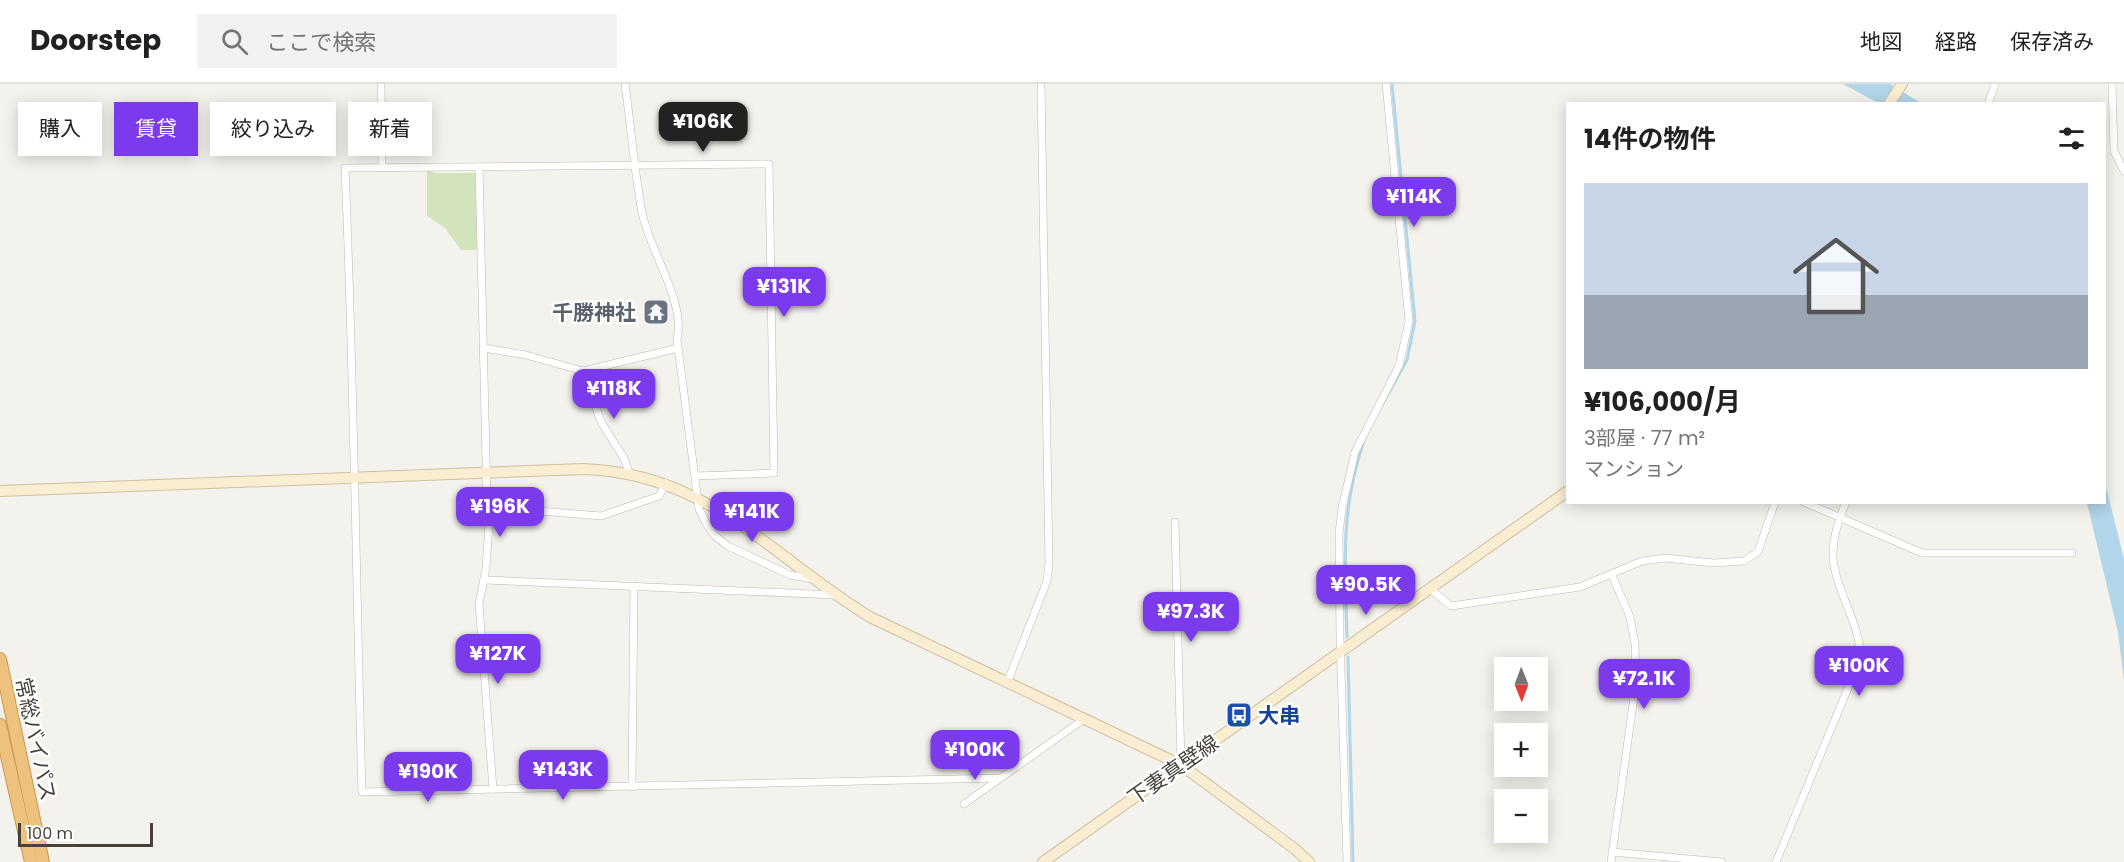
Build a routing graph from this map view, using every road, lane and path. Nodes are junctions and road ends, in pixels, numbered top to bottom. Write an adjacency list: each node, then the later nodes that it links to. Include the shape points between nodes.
1 (381, 84): 10 (street)
2 (625, 84): 12 (street)
3 (1041, 84): 40 (street, via 1049,564 1047,581)
4 (1386, 84): 38 (street, via 1410,321 1399,366 1359,441 1346,480 1339,534)
5 (1902, 84): 8 (street)
6 (1995, 84): 9 (street)
7 (2112, 84): 13 (street, via 2114,151)
8 (1890, 102)
9 (1989, 102)
10 (382, 167): 11 (street); 19 (street, via 345,168)
11 (479, 167): 12 (street); 14 (street)
12 (636, 167): 15 (street, via 644,222 674,307); 20 (street, via 769,164 774,473)
13 (2124, 171)
14 (484, 348): 16 (street, via 526,354); 17 (street)
15 (678, 348): 16 (street); 20 (street)
16 (583, 371): 18 (street, via 601,422)
17 (484, 472): 18 (street, via 583,469); 19 (street); 25 (street)
18 (629, 473): 21 (street)
19 (353, 476): 22 (street); 46 (street, via 362,792)
20 (695, 476): 24 (street)
21 (666, 483): 24 (street); 25 (street, via 659,496 601,516 527,510)
22 (0, 491)
23 (1566, 492): 36 (street, 下妻真壁線)
24 (698, 496): 34 (street); 34 (street, via 707,525 728,546 790,575)
25 (487, 500): 33 (street, via 490,510)
26 (1774, 504): 32 (street, via 1758,552 1744,561 1714,563 1665,558 1642,561)
27 (1808, 504): 29 (street)
28 (1845, 504): 29 (street)
29 (1839, 518): 31 (street, via 1923,553); 56 (street, via 1833,564 1861,641 1860,659)
30 (1175, 522): 43 (street)
31 (2073, 553)
32 (1612, 575): 36 (street, via 1580,587 1451,606); 48 (street, via 1635,644 1636,683)
33 (485, 580): 35 (street); 46 (street, via 479,604)
34 (814, 580): 37 (street)
35 (634, 586): 37 (street); 45 (street)
36 (1429, 588): 38 (street, 下妻真壁線)
37 (835, 595): 40 (street, via 902,633)
38 (1341, 651): 43 (street, 下妻真壁線); 53 (street)
39 (0, 659): 50 (highway, 常総バイパス)
40 (1007, 683): 41 (street)
41 (1084, 719): 43 (street); 44 (street)
42 (0, 725): 49 (highway, 常総バイパス)
43 (1181, 765): 51 (street, 下妻真壁線); 52 (street)
44 (999, 778): 45 (street); 47 (street)
45 (632, 787): 46 (street)
46 (494, 789)
47 (964, 804)
48 (1612, 852): 54 (street); 55 (street)
49 (31, 862)
50 (43, 862)
51 (1043, 862)
52 (1309, 862)
53 (1347, 862)
54 (1611, 862)
55 (1722, 862)
56 (1776, 862)

